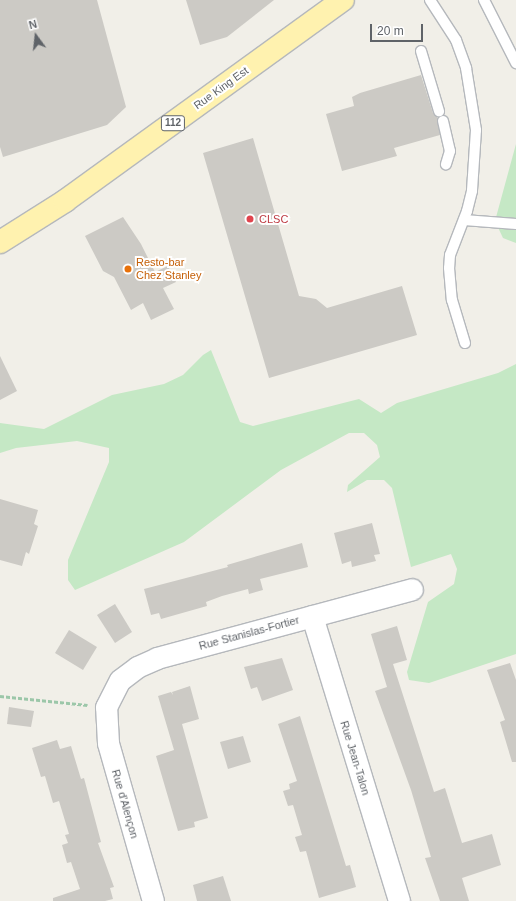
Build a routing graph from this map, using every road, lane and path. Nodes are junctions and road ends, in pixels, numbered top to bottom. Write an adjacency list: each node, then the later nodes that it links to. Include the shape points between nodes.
1 (343, 0): 11 (main road, Rue King Est / 112, via 65,201)
2 (430, 0): 9 (lane, via 456,40 472,98 476,154 472,191)
3 (484, 0): 5 (lane)
4 (421, 51): 6 (lane)
5 (516, 63)
6 (439, 111)
7 (443, 121): 8 (lane, via 450,151)
8 (446, 164)
9 (464, 220): 10 (lane); 12 (lane, via 453,245 449,268 452,300)
10 (516, 224)
11 (0, 242)
12 (465, 343)
13 (412, 589): 14 (street, Rue Stanislas-Fortier)
14 (312, 616): 16 (street, Rue Stanislas-Fortier, via 143,664 120,680); 18 (street, Rue Jean-Talon)
15 (0, 696): 16 (path)
16 (106, 706): 17 (street, Rue d'Alençon, via 108,743)
17 (153, 901)
18 (399, 901)

